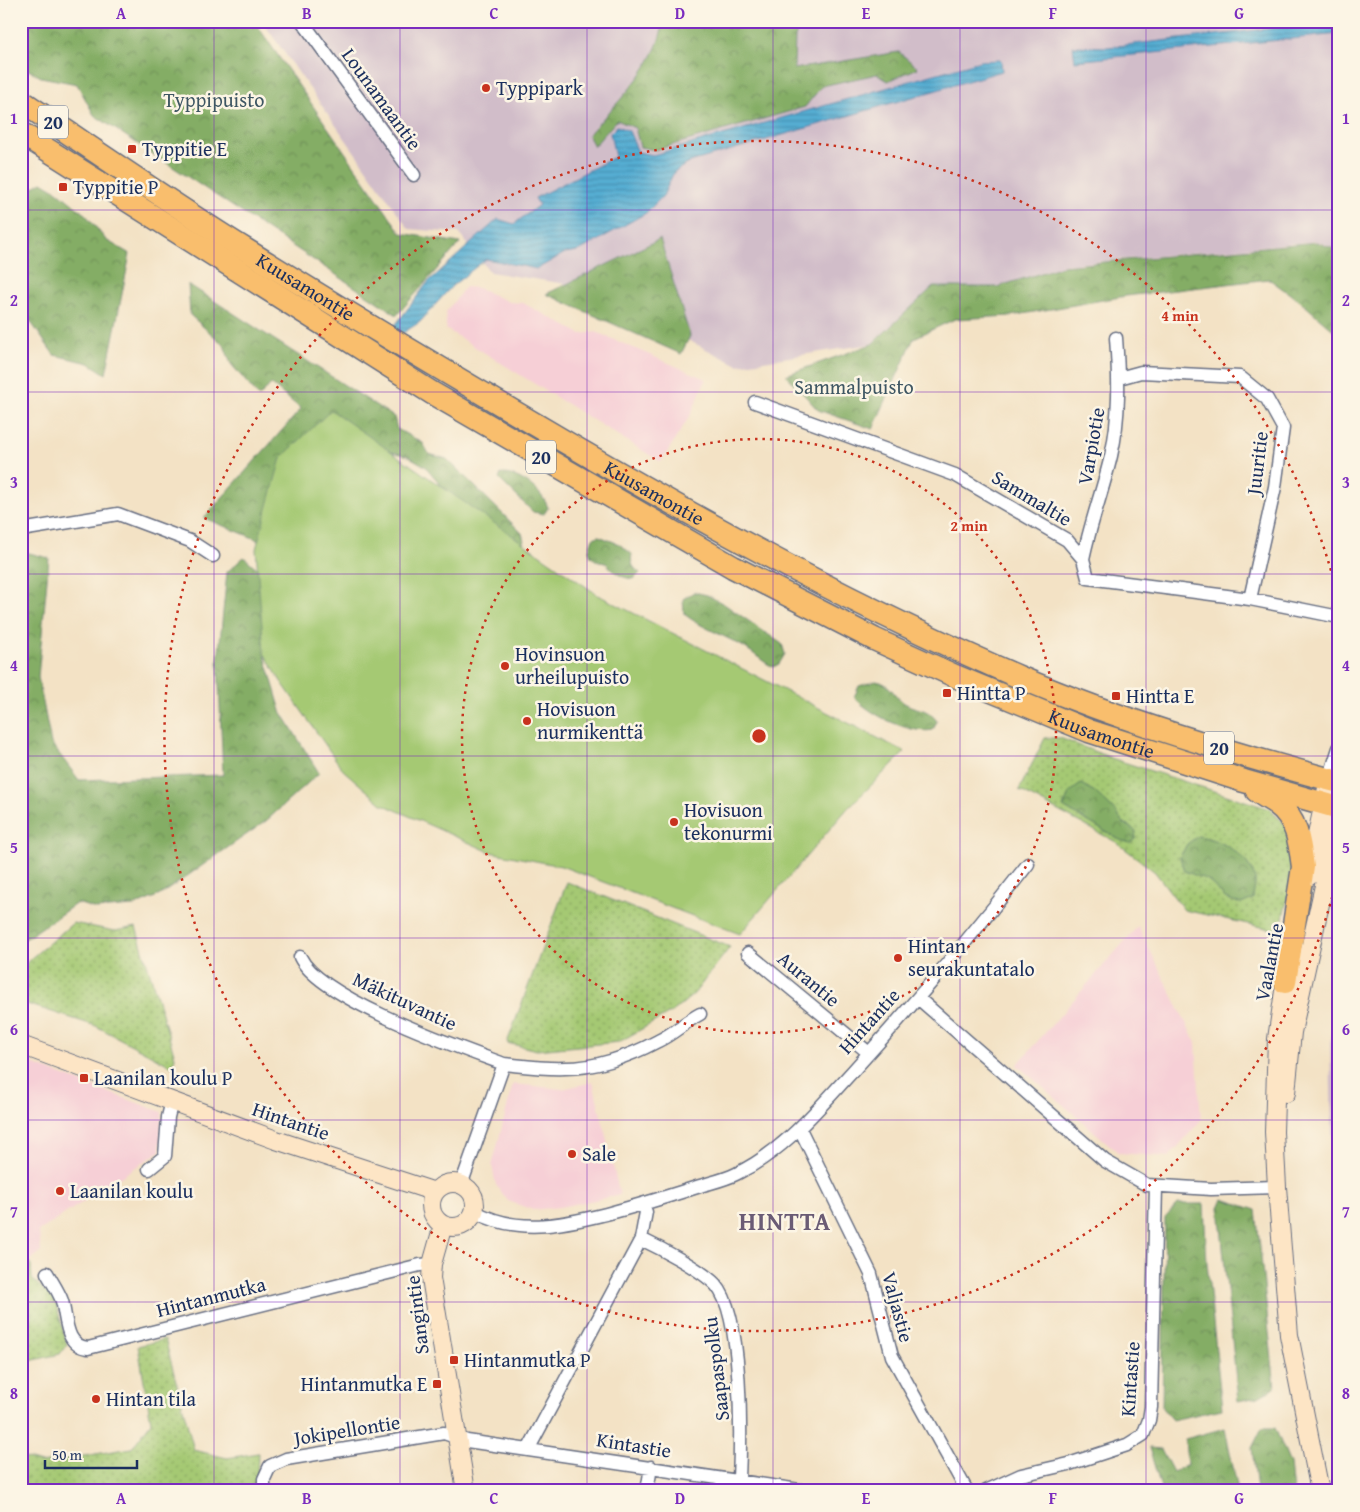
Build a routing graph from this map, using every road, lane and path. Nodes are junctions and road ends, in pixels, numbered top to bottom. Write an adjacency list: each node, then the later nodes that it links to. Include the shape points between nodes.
1 (302, 21): 4 (street, Lounamaantie)
2 (21, 101): 14 (highway, Kuusamontie / 20, via 243,248 434,366 658,496 792,569 1021,678 1197,742)
3 (21, 133): 15 (highway, Kuusamontie / 20, via 432,394 733,567 955,676 1089,731)
4 (414, 175)
5 (1116, 338): 6 (street, Varpiotie)
6 (1119, 378): 10 (street, Varpiotie, via 1112,454); 11 (street, Juuritie, via 1141,372 1240,377 1267,400 1283,428 1275,488)
7 (755, 402): 10 (street, Sammaltie, via 955,475 1067,540)
8 (21, 530): 9 (street, via 118,514 190,540)
9 (213, 556)
10 (1083, 558): 11 (street, Sammaltie, via 1088,578)
11 (1250, 599): 12 (street, Sammaltie)
12 (1339, 617)
13 (1339, 748): 14 (street)
14 (1334, 780): 16 (street, Vaalantie)
15 (1244, 781): 16 (highway, Kuusamontie / 20); 20 (highway, via 1278,804 1288,815 1297,831 1301,850 1303,867)
16 (1334, 809): 20 (street, Vaalantie); 28 (street, Vaalantie, via 1292,1032)
17 (1028, 864): 21 (street)
18 (748, 953): 24 (street, Aurantie)
19 (300, 957): 25 (street, Mäkituvantie, via 306,969 375,1012 427,1036)
20 (1285, 982): 28 (street, Vaalantie, via 1277,1039 1274,1132)
21 (918, 998): 24 (street, Hintantie); 31 (street, Hintantie, via 1105,1161 1147,1185)
22 (700, 1014): 25 (street, Mäkituvantie, via 660,1040 615,1059 579,1068)
23 (21, 1044): 26 (street, Hintantie)
24 (870, 1053): 27 (street, Hintantie)
25 (504, 1064): 30 (street)
26 (172, 1100): 29 (street, via 164,1156); 33 (street, Hintantie, via 276,1140)
27 (800, 1129): 34 (street, Hintantie, via 736,1174); 48 (street, Valjastie, via 871,1274 892,1356)
28 (1277, 1155): 32 (street, Vaalantie)
29 (149, 1169)
30 (461, 1185): 33 (street, via 447,1184); 35 (street, via 473,1196)
31 (1156, 1186): 32 (street, Hintantie, via 1211,1189); 49 (street, Kintastie, via 1151,1406 1143,1435 1127,1445 1069,1464 1021,1474)
32 (1277, 1187): 50 (street, Vaalantie, via 1289,1335)
33 (435, 1192): 36 (street, via 432,1211)
34 (643, 1205): 35 (street, Hintantie, via 564,1224 526,1227); 37 (street, via 646,1212)
35 (474, 1211): 36 (street, via 462,1225)
36 (443, 1225): 38 (street, Sangintie)
37 (641, 1239): 41 (street); 43 (street, Saapaspolku, via 668,1252 716,1284 726,1302 732,1326 742,1423)
38 (432, 1264): 39 (street, Hintanmutka, via 88,1348 72,1340 61,1299); 40 (street, Sangintie, via 431,1278)
39 (47, 1273)
40 (456, 1437): 41 (street, Kintastie); 44 (street, Jokipellontie, via 444,1432 286,1459 270,1466 264,1479); 45 (street, Sangintie)
41 (529, 1448): 42 (street, Kintastie)
42 (651, 1467): 43 (street, Kintastie); 46 (street)
43 (739, 1479): 47 (street, Kintastie)
44 (264, 1491)
45 (466, 1491)
46 (647, 1491)
47 (806, 1491)
48 (967, 1491)
49 (986, 1491)
50 (1320, 1491)

